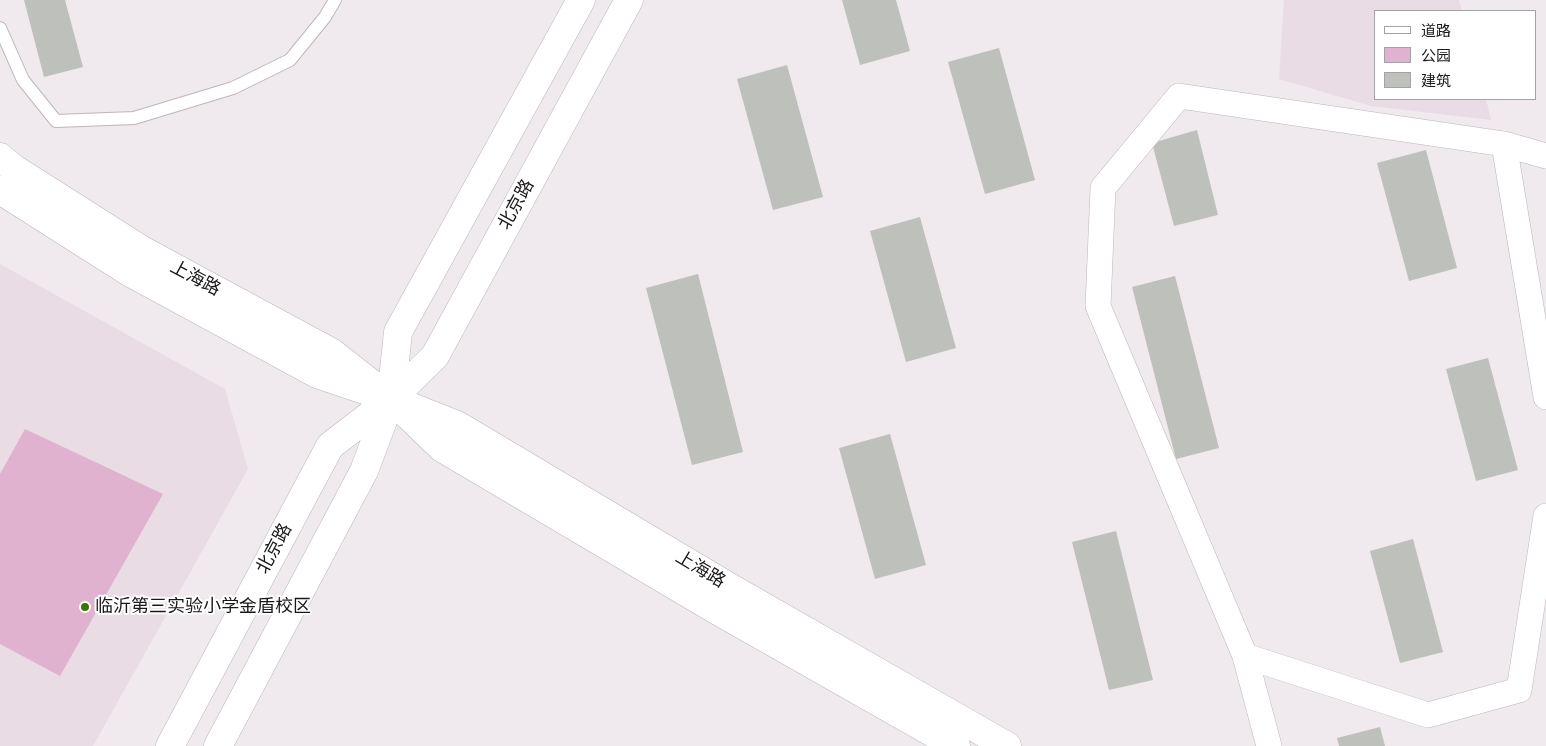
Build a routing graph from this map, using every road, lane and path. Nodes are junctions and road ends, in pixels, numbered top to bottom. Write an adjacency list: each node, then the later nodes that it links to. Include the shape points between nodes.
1 (335, 0): 4 (lane, via 290,60 233,88 134,118 56,121 22,80)
2 (581, 0): 10 (street, 北京路, via 398,332)
3 (629, 0): 10 (street, 北京路, via 434,356)
4 (0, 28)
5 (1504, 144): 6 (street); 9 (street); 13 (street, via 1179,96 1103,188 1098,306)
6 (1546, 156)
7 (0, 157): 10 (street, 上海路, via 142,250 331,352)
8 (0, 190): 10 (street, 上海路, via 129,272 317,374)
9 (1546, 397)
10 (391, 399): 14 (street, 北京路, via 330,446); 15 (street, 北京路, via 364,470); 16 (street, 上海路, via 442,448 718,611); 17 (street, 上海路, via 457,425 731,588)
11 (1546, 516): 12 (street)
12 (1541, 576): 13 (street, via 1519,690 1428,715)
13 (1245, 656): 18 (street)
14 (170, 746)
15 (218, 746)
16 (956, 746)
17 (1007, 746)
18 (1270, 746)

